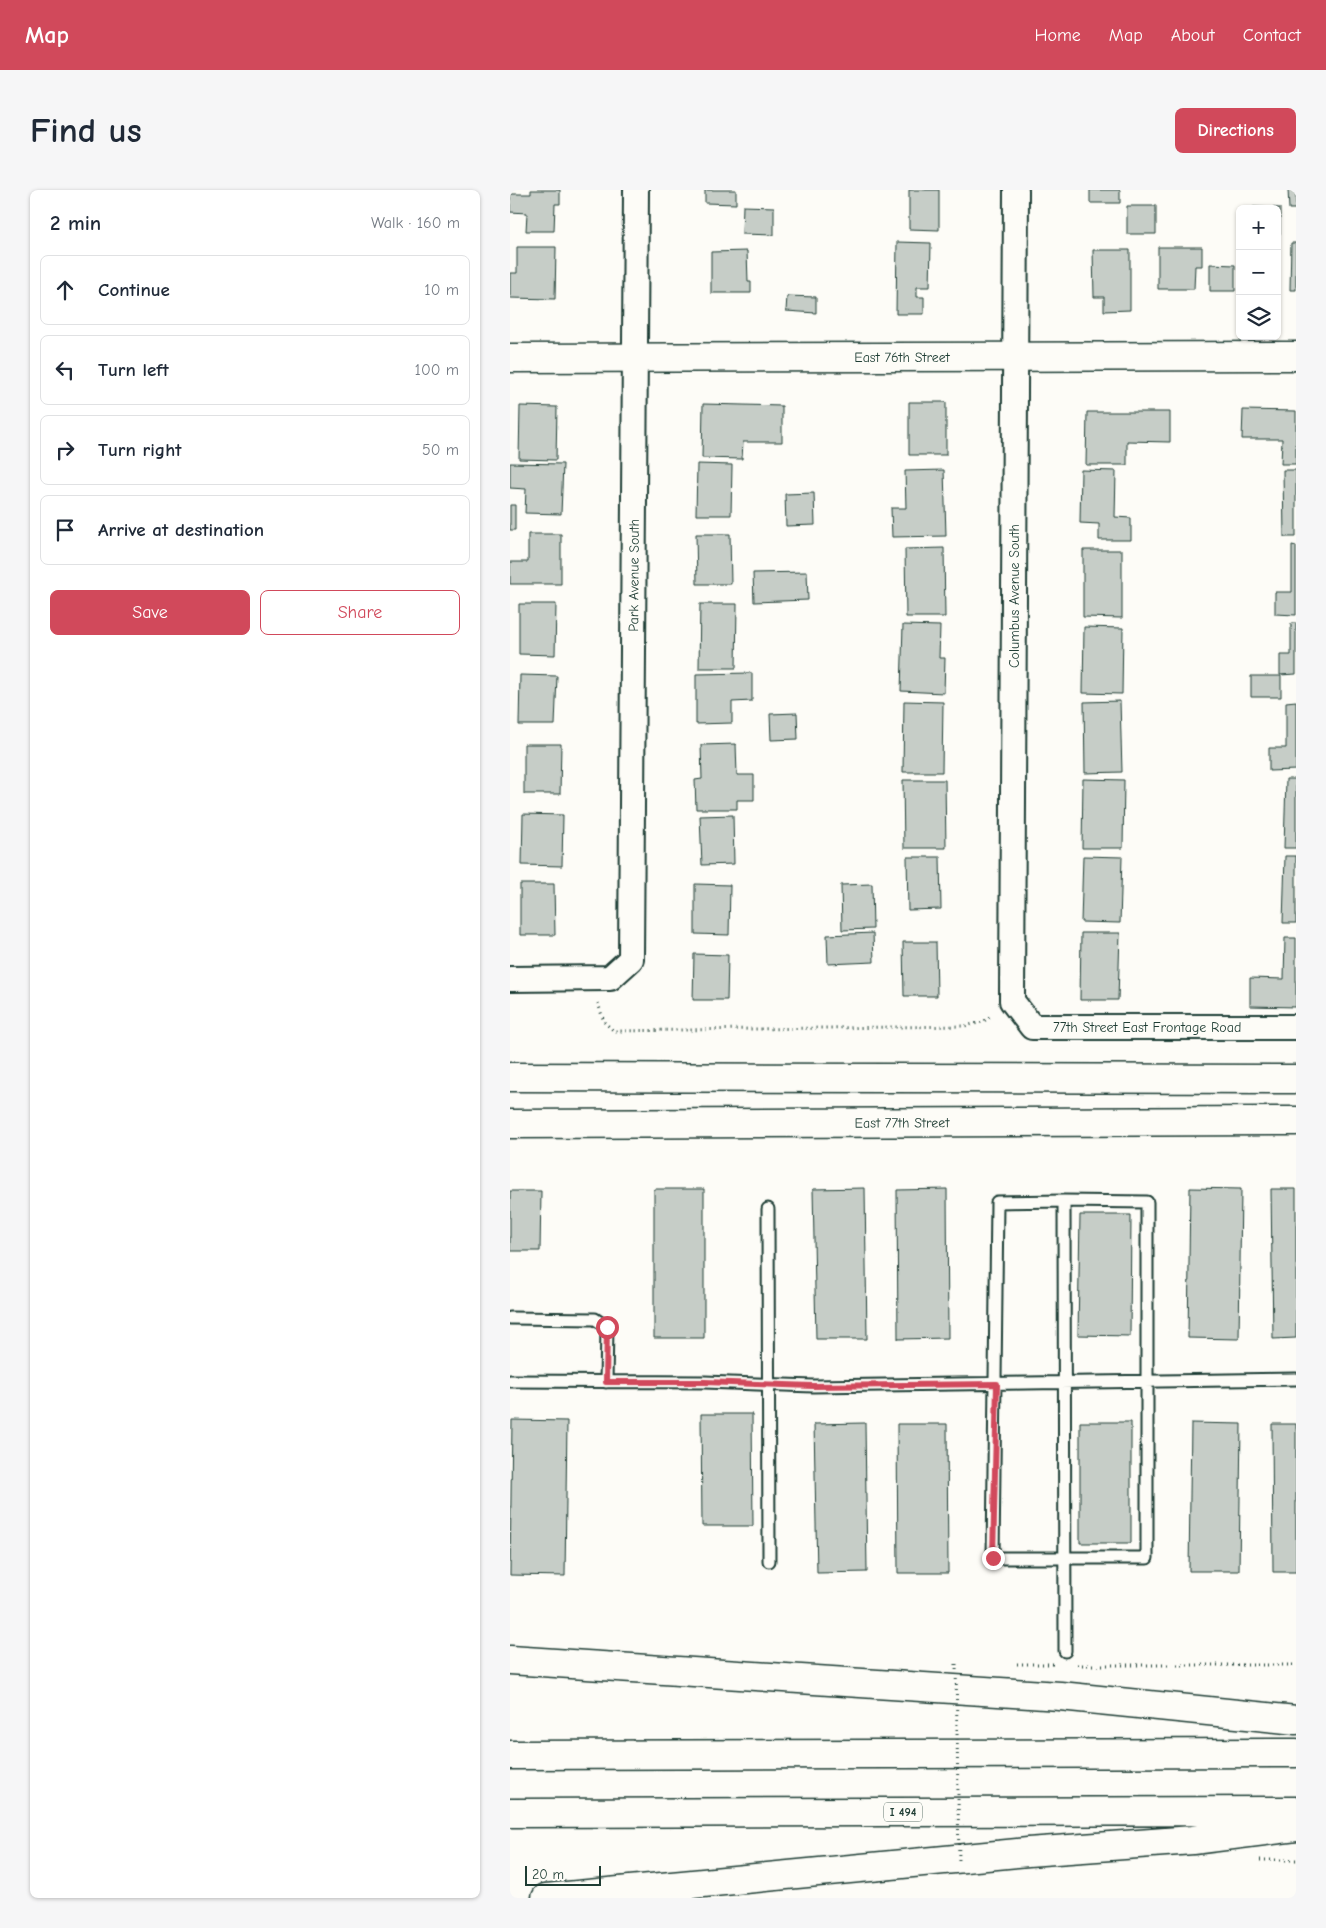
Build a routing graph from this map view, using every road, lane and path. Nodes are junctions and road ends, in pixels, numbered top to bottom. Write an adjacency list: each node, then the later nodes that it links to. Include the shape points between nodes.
1 (636, 190): 3 (street, Park Avenue South)
2 (1016, 190): 4 (street, Columbus Avenue South)
3 (635, 356): 4 (main road, East 76th Street); 6 (main road, East 76th Street); 8 (street, Park Avenue South, via 631,959 610,978)
4 (1016, 356): 5 (main road, East 76th Street); 9 (street, Columbus Avenue South)
5 (1296, 356)
6 (510, 358)
7 (510, 979): 8 (street)
8 (590, 979): 9 (path, via 604,1022 614,1031 965,1026 983,1022)
9 (1012, 1001): 10 (street, 77th Street East Frontage Road, via 1032,1027)
10 (1296, 1027)
11 (510, 1077): 12 (main road)
12 (1296, 1079)
13 (1296, 1121): 14 (main road, East 77th Street)
14 (510, 1124)
15 (1064, 1201): 21 (lane, via 1147,1202); 22 (lane); 24 (lane, via 998,1202)
16 (768, 1209): 23 (lane)
17 (510, 1318): 20 (lane, via 595,1319 607,1327)
18 (1296, 1379): 21 (lane)
19 (510, 1381): 20 (lane)
20 (606, 1382): 23 (lane)
21 (1147, 1382): 22 (lane); 25 (lane, via 1147,1558)
22 (1065, 1383): 24 (lane); 25 (lane)
23 (769, 1384): 24 (lane); 26 (lane)
24 (997, 1384): 25 (lane, via 993,1558)
25 (1065, 1559): 27 (lane)
26 (769, 1561)
27 (1065, 1651)
28 (510, 1660): 34 (main road, via 1060,1696)
29 (966, 1664): 40 (path, bridge, via 956,1664)
30 (1015, 1664): 31 (path)
31 (1054, 1664)
32 (1074, 1664): 33 (path)
33 (1296, 1665)
34 (1296, 1720)
35 (1296, 1753): 36 (main road)
36 (510, 1755)
37 (1296, 1811): 38 (main road, I 494)
38 (510, 1812)
39 (1296, 1827): 41 (main road, via 1193,1840 1028,1852)
40 (959, 1863)
41 (546, 1898)

